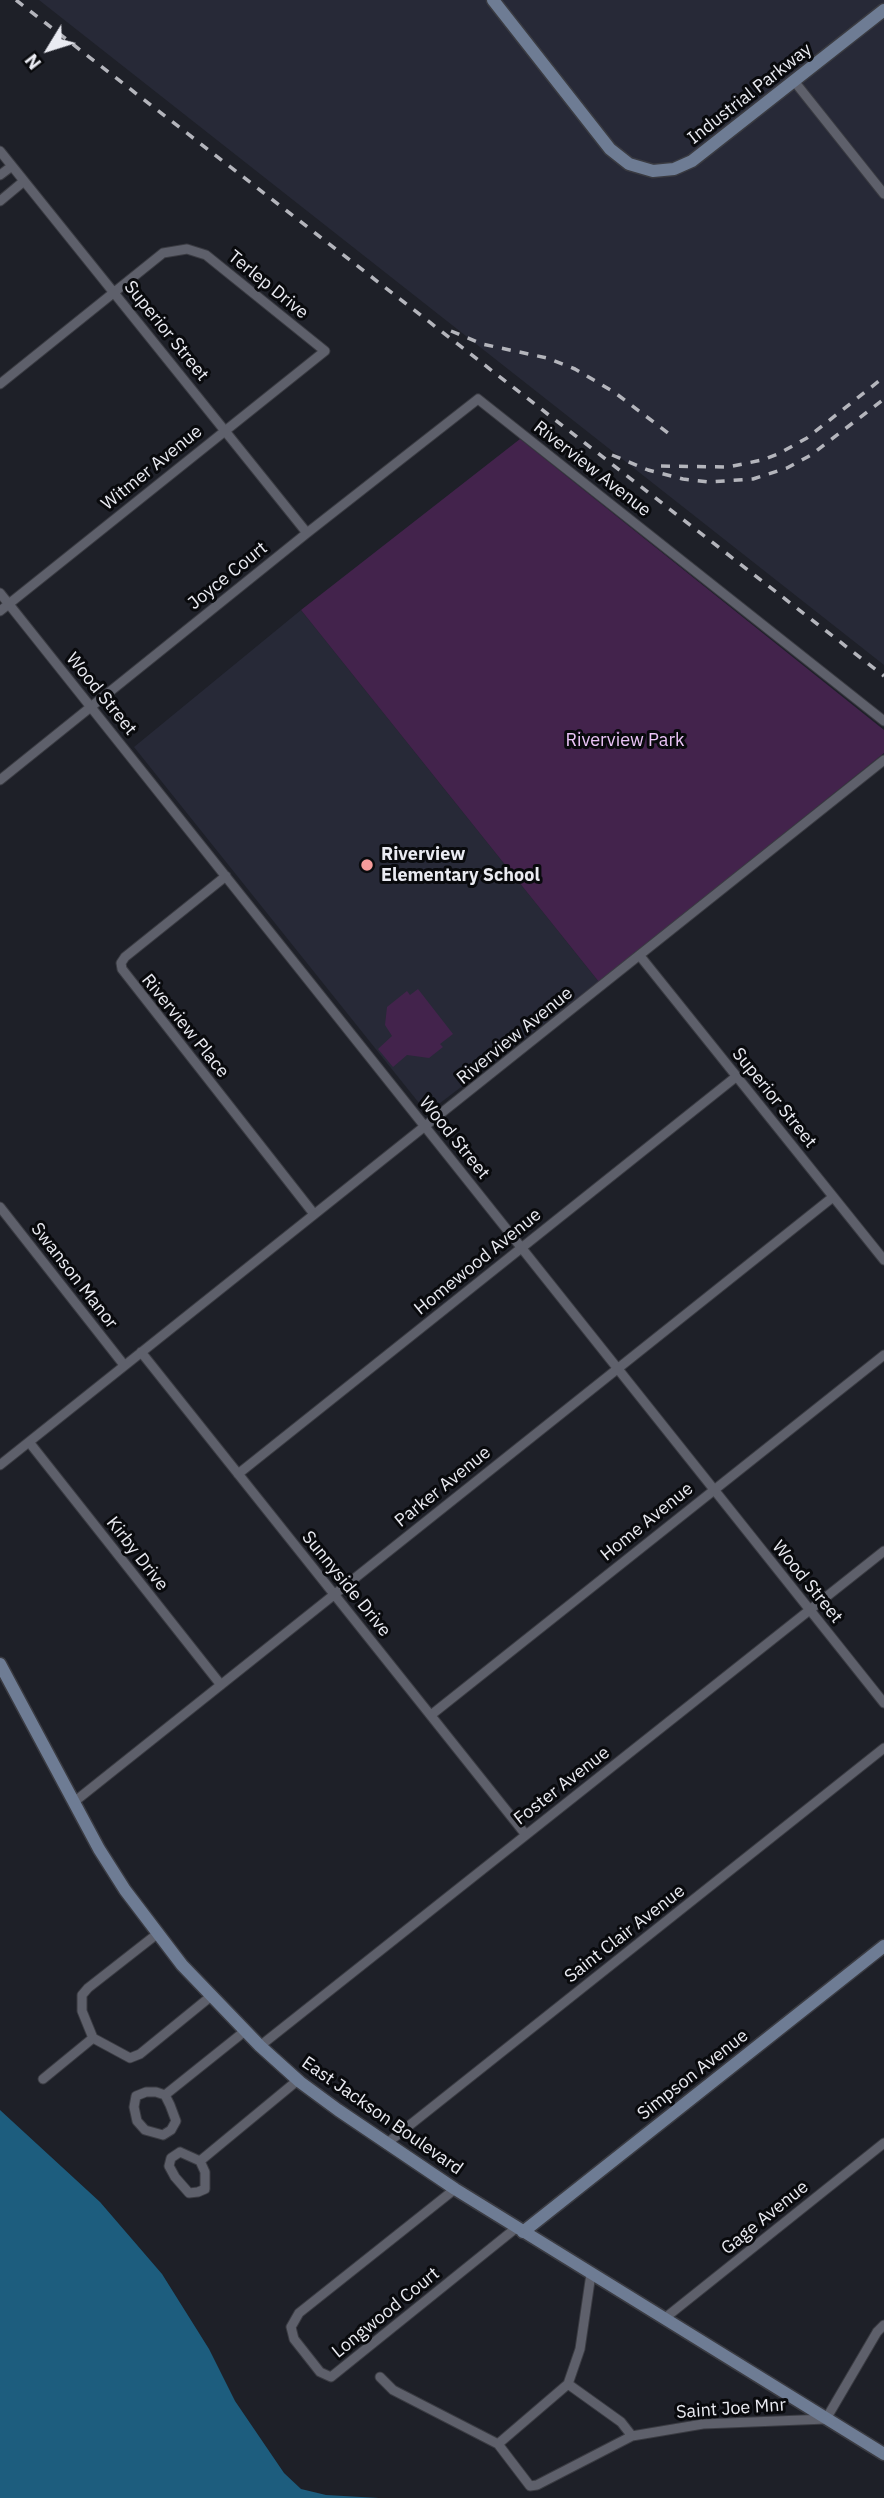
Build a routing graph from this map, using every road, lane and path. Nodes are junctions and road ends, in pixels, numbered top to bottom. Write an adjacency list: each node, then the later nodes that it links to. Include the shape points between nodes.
1 (493, 0): 3 (main road, Industrial Parkway, via 602,140 620,159 638,168 664,171 692,161)
2 (884, 10): 3 (main road, Industrial Parkway)
3 (794, 81): 8 (street)
4 (0, 151): 5 (street, Superior Street)
5 (12, 166): 6 (street); 7 (street, Superior Street)
6 (0, 176)
7 (24, 181): 9 (street); 10 (street, Superior Street)
8 (884, 194)
9 (0, 201)
10 (115, 292): 11 (street, Terlep Drive, via 163,253 187,249 206,255); 12 (street); 14 (street, Superior Street)
11 (325, 351): 14 (street, Witmer Avenue)
12 (0, 384)
13 (478, 399): 15 (street, Joyce Court); 20 (street, Riverview Avenue)
14 (226, 430): 15 (street, Superior Street); 17 (street, Witmer Avenue)
15 (307, 533): 19 (street, Joyce Court)
16 (0, 593): 17 (street, Wood Street)
17 (9, 604): 18 (street, Witmer Avenue); 19 (street, Wood Street)
18 (0, 611)
19 (90, 708): 22 (street, Joyce Court); 23 (street, Wood Street)
20 (884, 721)
21 (884, 760): 24 (street, Riverview Avenue)
22 (0, 780)
23 (226, 876): 26 (street, Wood Street); 29 (street, Riverview Place, via 125,957 122,970)
24 (639, 956): 25 (street, Superior Street); 26 (street, Riverview Avenue)
25 (737, 1076): 27 (street, Superior Street); 30 (street, Homewood Avenue)
26 (425, 1128): 29 (street, Riverview Avenue); 30 (street, Wood Street)
27 (833, 1197): 31 (street, Superior Street); 35 (street, Parker Avenue)
28 (0, 1207): 34 (street, Swanson Manor)
29 (314, 1213): 32 (street, Riverview Avenue)
30 (521, 1248): 35 (street, Wood Street); 38 (street, Homewood Avenue)
31 (884, 1260)
32 (141, 1352): 34 (street, Riverview Avenue); 38 (street, Sunnyside Drive)
33 (884, 1355): 39 (street, Home Avenue)
34 (124, 1366): 36 (street, Riverview Avenue)
35 (617, 1368): 39 (street, Wood Street); 41 (street, Parker Avenue)
36 (29, 1442): 37 (street, Riverview Avenue); 44 (street, Kirby Drive)
37 (0, 1465)
38 (238, 1474): 41 (street, Sunnyside Drive)
39 (713, 1490): 42 (street, Wood Street); 46 (street, Home Avenue)
40 (884, 1551): 42 (street, Foster Avenue)
41 (334, 1594): 44 (street, Parker Avenue); 46 (street, Sunnyside Drive)
42 (810, 1611): 45 (street, Wood Street); 49 (street, Foster Avenue)
43 (0, 1664): 48 (main road, East Jackson Boulevard)
44 (221, 1685): 48 (street, Parker Avenue)
45 (884, 1703)
46 (431, 1716): 49 (street, Sunnyside Drive)
47 (884, 1748): 60 (street, Saint Clair Avenue)
48 (74, 1802): 50 (main road, East Jackson Boulevard, via 122,1886)
49 (526, 1835): 55 (street, Foster Avenue)
50 (157, 1934): 52 (main road, East Jackson Boulevard); 54 (street, via 82,1995 82,2011)
51 (884, 1946): 63 (main road, Simpson Avenue)
52 (210, 1997): 53 (main road, East Jackson Boulevard); 54 (street, via 130,2058)
53 (245, 2031): 55 (main road, East Jackson Boulevard); 58 (street)
54 (93, 2038): 56 (street)
55 (260, 2046): 57 (main road, East Jackson Boulevard)
56 (43, 2079)
57 (298, 2080): 60 (main road, East Jackson Boulevard); 61 (street)
58 (165, 2095): 58 (street, via 146,2092 136,2096 137,2121 152,2134 171,2130 176,2121)
59 (884, 2143): 65 (street, Gage Avenue)
60 (386, 2144): 62 (main road, East Jackson Boulevard)
61 (200, 2161): 61 (street, via 180,2152 171,2158 169,2166 189,2193 205,2189)
62 (454, 2189): 63 (main road, East Jackson Boulevard); 63 (street, Longwood Court, via 299,2313 290,2327 294,2339 320,2372 331,2377)
63 (520, 2230): 64 (main road, East Jackson Boulevard)
64 (591, 2274): 65 (main road, East Jackson Boulevard); 68 (street, via 580,2349)
65 (665, 2318): 69 (main road, East Jackson Boulevard)
66 (884, 2325): 69 (street)
67 (380, 2377): 71 (street, via 393,2390)
68 (568, 2384): 70 (street, via 621,2422); 71 (street)
69 (826, 2419): 70 (street, Saint Joe Mnr, via 703,2424); 72 (main road, East Jackson Boulevard)
70 (632, 2437): 71 (street, Saint Joe Mnr, via 530,2486)
71 (498, 2444)
72 (884, 2454)

